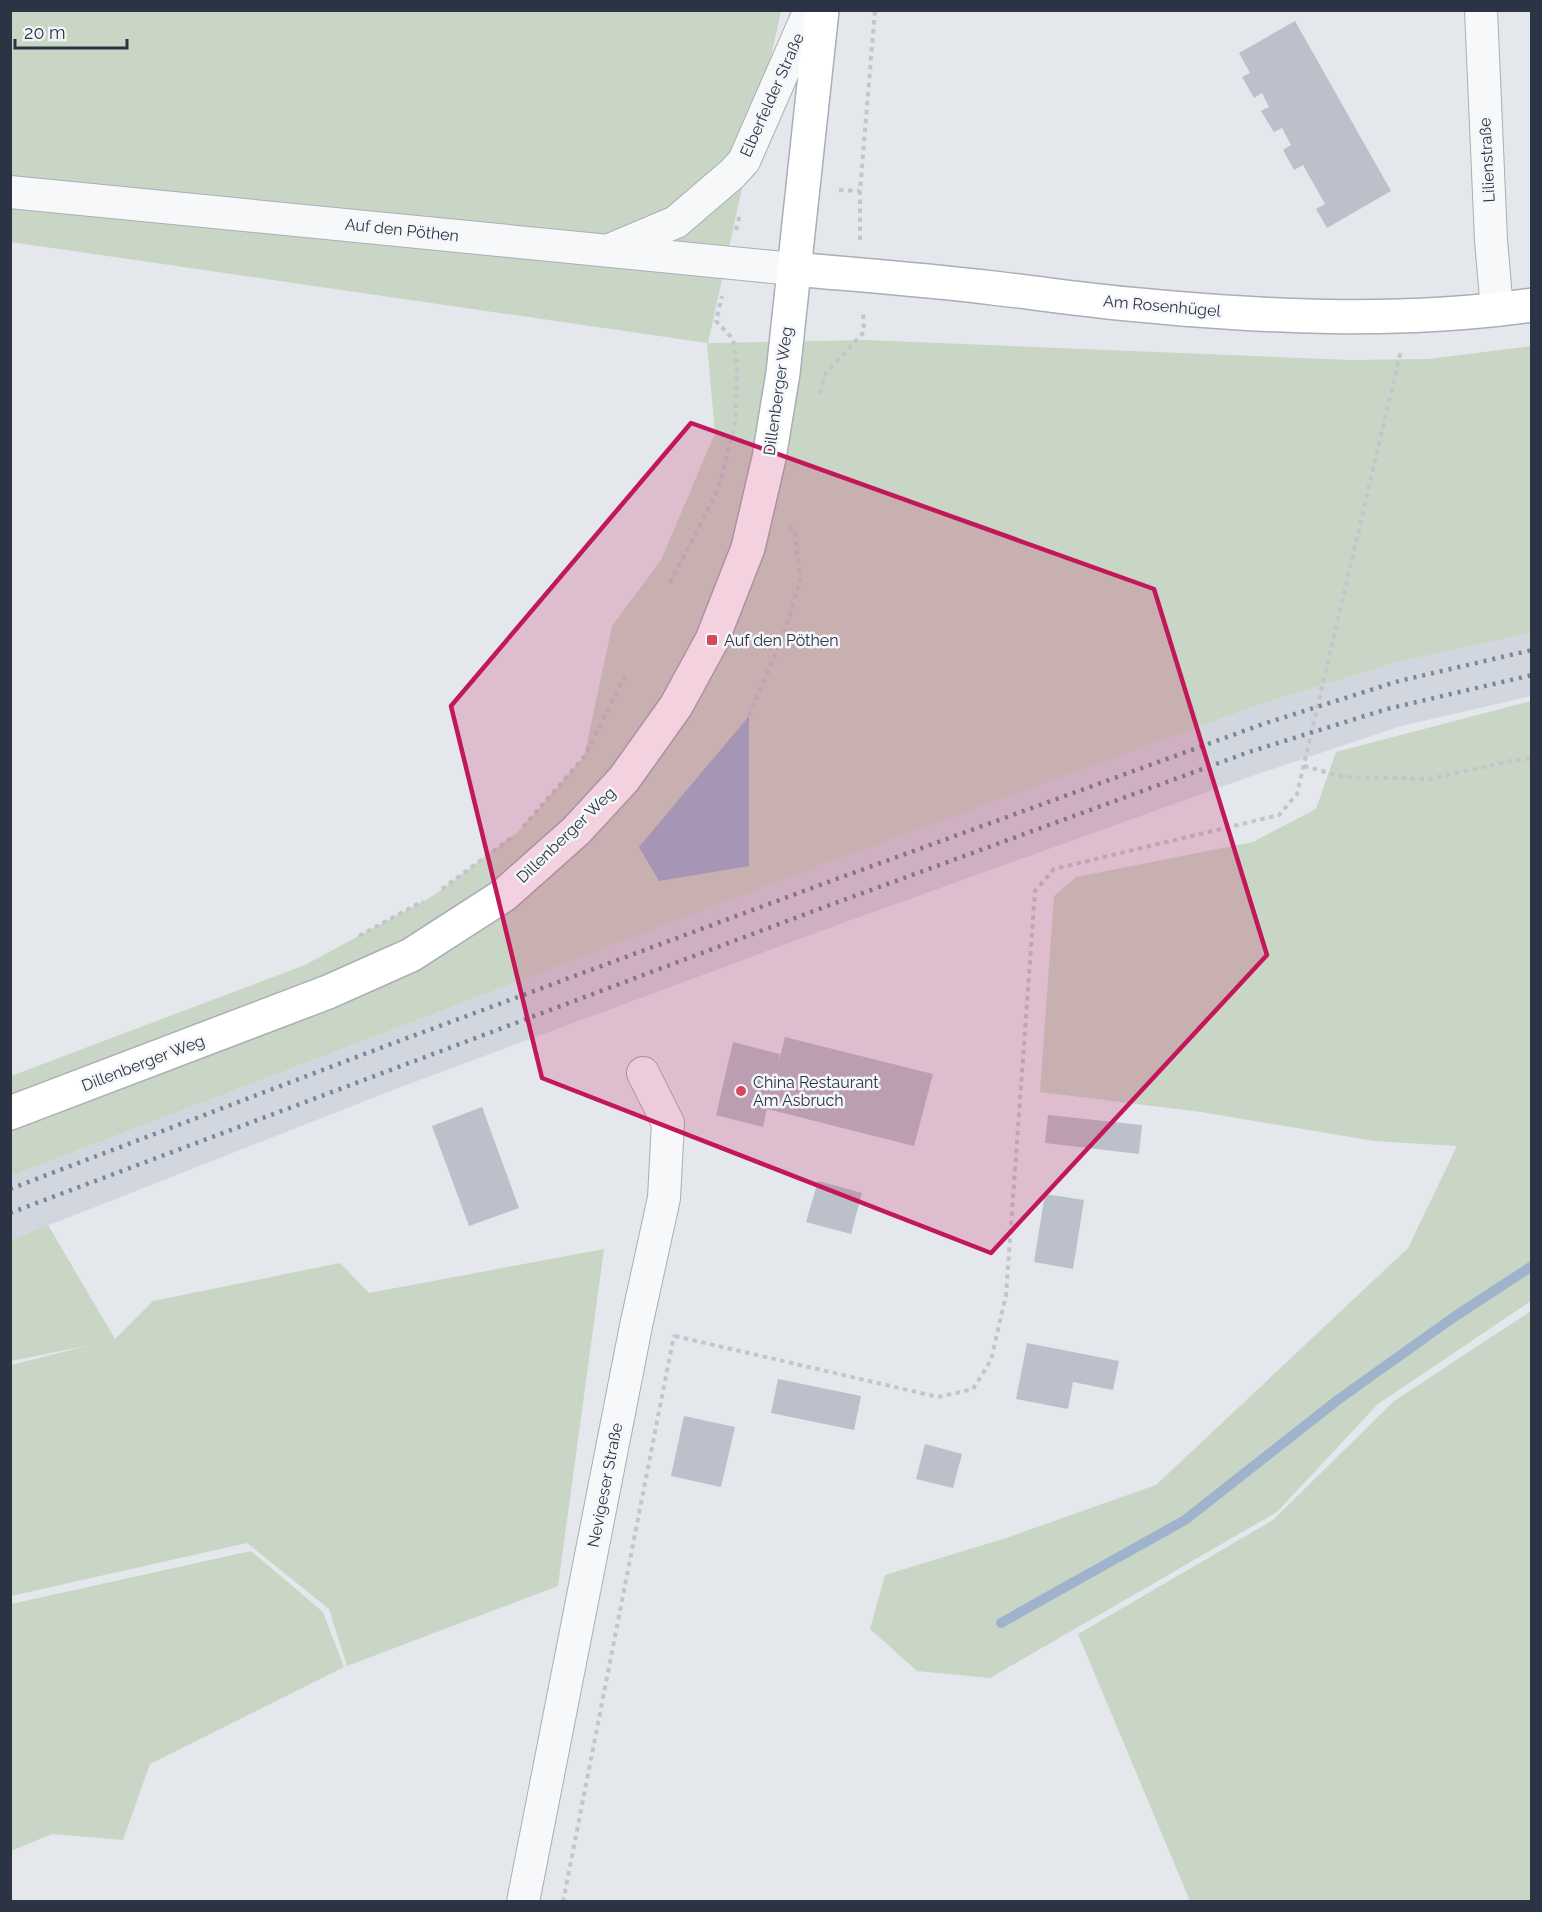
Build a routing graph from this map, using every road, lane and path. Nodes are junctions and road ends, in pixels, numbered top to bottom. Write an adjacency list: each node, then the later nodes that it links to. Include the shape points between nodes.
1 (810, 10): 6 (street, Elberfelder Straße, via 744,161 676,222)
2 (822, 10): 7 (main road, Elberfelder Straße)
3 (875, 10): 8 (path, via 860,191)
4 (1481, 10): 10 (street, Lilienstraße)
5 (10, 192): 6 (street, Auf den Pöthen)
6 (608, 250): 7 (street, Auf den Pöthen)
7 (793, 269): 8 (main road, Am Rosenhügel); 14 (main road, Dillenberger Weg, via 783,372)
8 (860, 275): 11 (main road, Am Rosenhügel, via 1152,306 1282,315); 13 (path, via 864,332 825,374)
9 (1532, 305): 10 (main road, Am Rosenhügel)
10 (1497, 310): 11 (main road, Am Rosenhügel)
11 (1409, 317): 19 (path)
12 (737, 367): 15 (path, via 735,425 717,492)
13 (820, 393)
14 (758, 503): 17 (path, via 795,531 800,580 785,631); 24 (main road, Dillenberger Weg, via 747,548 712,640 676,706 624,779 576,831 504,895 411,955 328,992)
15 (670, 583)
16 (626, 674): 20 (path, via 584,757 519,831)
17 (749, 716)
18 (1532, 758): 19 (path, via 1429,779 1344,777)
19 (1304, 766): 26 (path, via 1297,794 1279,815 1054,869 1035,891 1006,1295 991,1360 973,1389 938,1397)
20 (433, 896)
21 (423, 901): 22 (path)
22 (354, 938)
23 (643, 1073): 25 (street, Nevigeser Straße, via 668,1123 664,1198)
24 (10, 1113)
25 (636, 1326): 26 (path); 27 (street, Nevigeser Straße)
26 (675, 1336): 28 (path)
27 (523, 1902)
28 (563, 1902)

